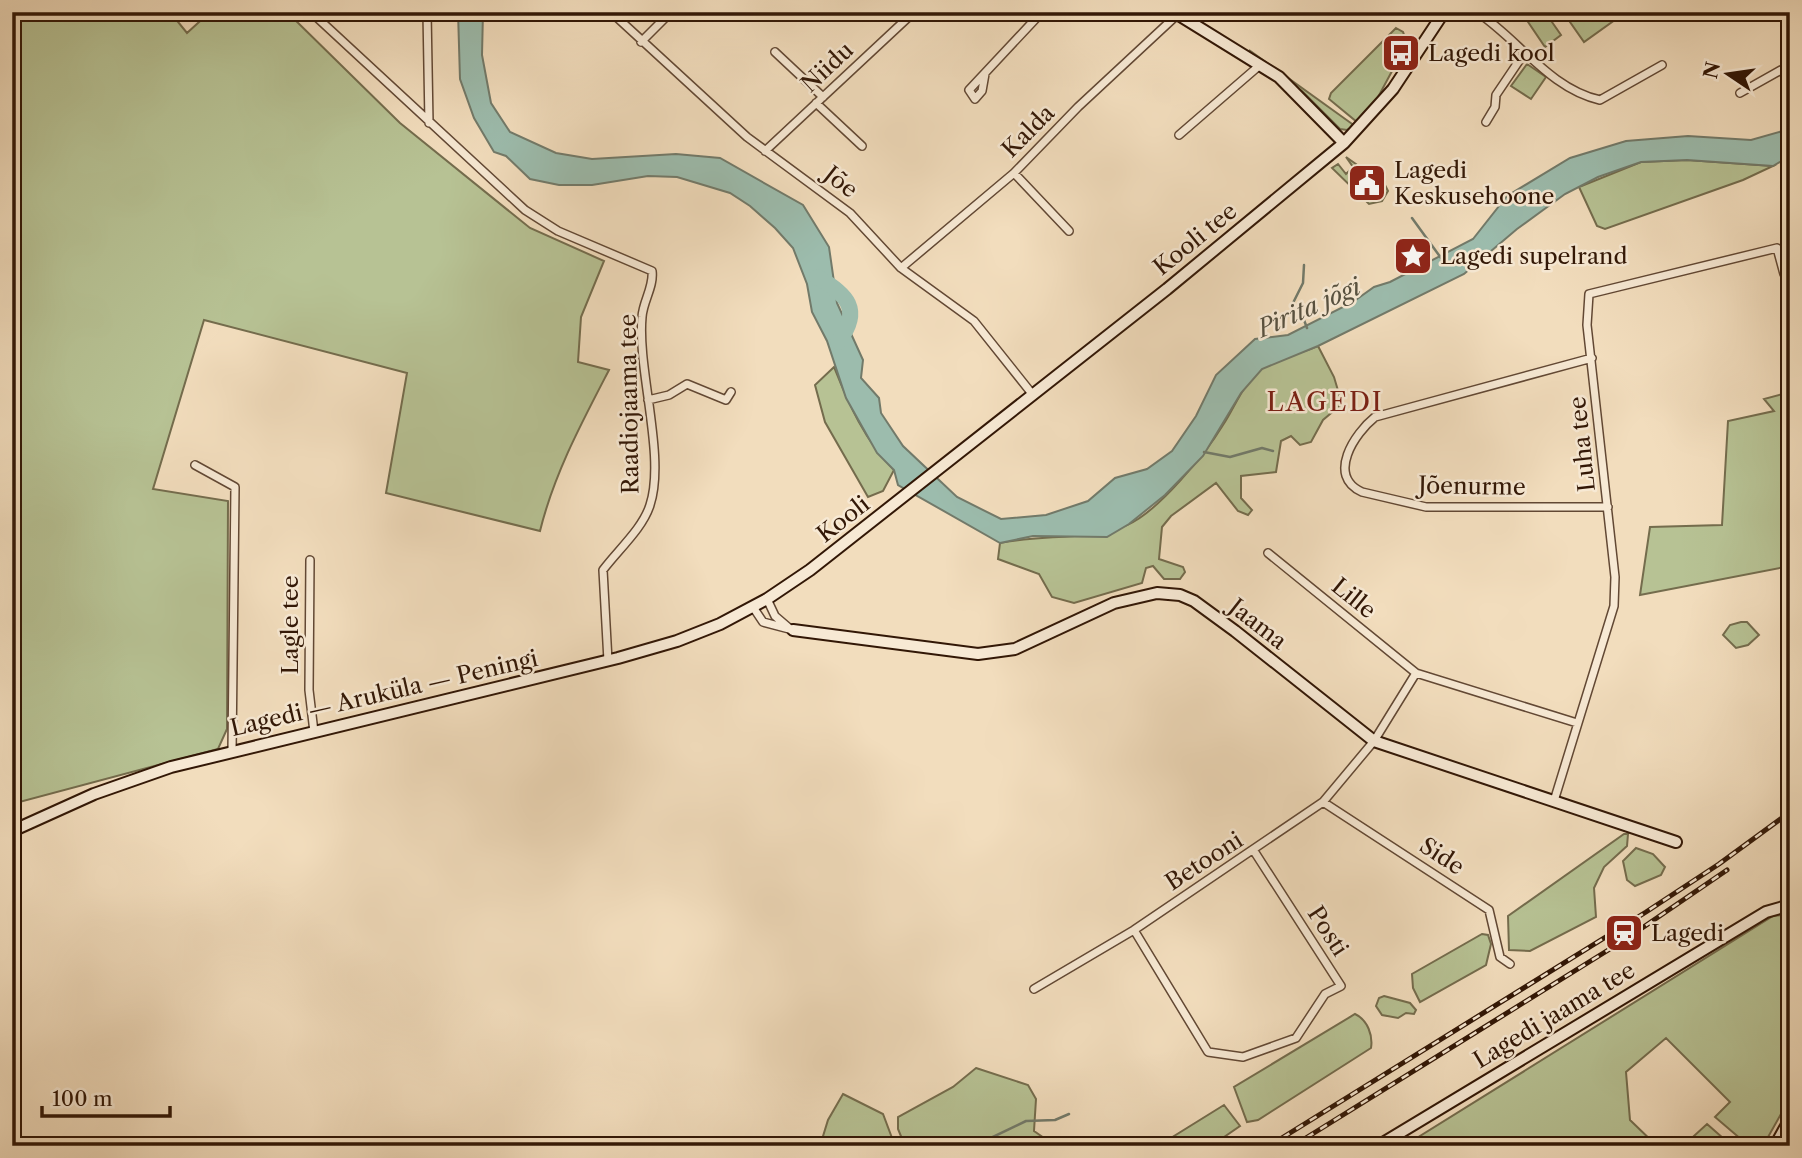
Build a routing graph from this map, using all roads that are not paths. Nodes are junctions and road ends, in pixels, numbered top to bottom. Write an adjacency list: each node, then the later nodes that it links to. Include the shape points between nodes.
1 (311, 12): 21 (street, Raadiojaama tee)
2 (427, 12): 21 (street)
3 (611, 12): 10 (street, Jõe)
4 (671, 12): 10 (street)
5 (914, 12): 18 (street, Niidu)
6 (1042, 12): 16 (street)
7 (1444, 12): 23 (street, Kooli tee, via 1393,89)
8 (1477, 12): 12 (street)
9 (1176, 13): 13 (street); 26 (street, Kalda)
10 (641, 42): 25 (street, Jõe)
11 (775, 52): 18 (street)
12 (1525, 52): 14 (street, via 1571,90 1600,100); 20 (street, via 1496,95)
13 (1260, 65): 22 (street); 23 (street, via 1294,91)
14 (1662, 65)
15 (1790, 65): 17 (street)
16 (985, 74)
17 (1740, 93)
18 (823, 97): 19 (street, Niidu)
19 (816, 103): 24 (street); 25 (street, Niidu)
20 (1486, 122)
21 (429, 123): 33 (street, Raadiojaama tee, via 525,210 558,231 652,271 642,317)
22 (1179, 135)
23 (1344, 143): 32 (street, Kooli tee)
24 (862, 146)
25 (765, 151): 28 (street, Jõe, via 850,213)
26 (1014, 173): 27 (street); 28 (street, Kalda)
27 (1069, 232)
28 (901, 268): 32 (street, Jõe, via 974,321)
29 (1784, 274): 30 (street, Luha tee, via 1777,248 1589,294)
30 (1592, 358): 36 (street, Luha tee); 36 (street, Jõenurme, via 1376,417 1353,439 1346,479 1362,492 1426,507)
31 (732, 392): 33 (street, via 726,400 687,384)
32 (1033, 395): 35 (street, Kooli tee)
33 (648, 400): 42 (street, Raadiojaama tee, via 653,462 650,505 603,570)
34 (195, 466): 47 (street, via 235,487)
35 (941, 468): 39 (street, Kooli, via 855,538)
36 (1608, 507): 44 (street, Luha tee, via 1614,606)
37 (1268, 553): 43 (street, Lille)
38 (310, 560): 45 (street, Lagle tee, via 309,690)
39 (767, 599): 40 (street, Lagedi — Aruküla — Peningi); 41 (street, via 775,616)
40 (753, 607): 41 (street, Jaama, via 763,622); 42 (street, Lagedi — Aruküla — Peningi, via 677,641)
41 (793, 630): 46 (street, Jaama, via 978,654 1002,653 1114,603 1157,593 1180,594 1235,631)
42 (608, 661): 45 (street, Lagedi — Aruküla — Peningi)
43 (1416, 673): 44 (street, Lille); 46 (street)
44 (1577, 723): 48 (street, Luha tee)
45 (314, 732): 47 (street, Lagedi — Aruküla — Peningi)
46 (1374, 741): 48 (street, Jaama); 49 (street, Betooni)
47 (232, 751): 50 (street, Lagedi — Aruküla — Peningi, via 94,794)
48 (1554, 801): 51 (street, Jaama)
49 (1323, 802): 52 (street, Betooni); 55 (street, Side, via 1489,910 1500,957)
50 (12, 831)
51 (1676, 842)
52 (1254, 851): 54 (street, Betooni); 54 (street, Posti, via 1341,986 1325,994 1296,1038 1243,1057 1209,1052)
53 (1790, 905): 58 (street, Lagedi jaama tee, via 1766,912)
54 (1134, 930): 56 (street, Betooni)
55 (1510, 964)
56 (1034, 989)
57 (1790, 1119): 59 (street)
58 (1378, 1146)
59 (1775, 1146)

